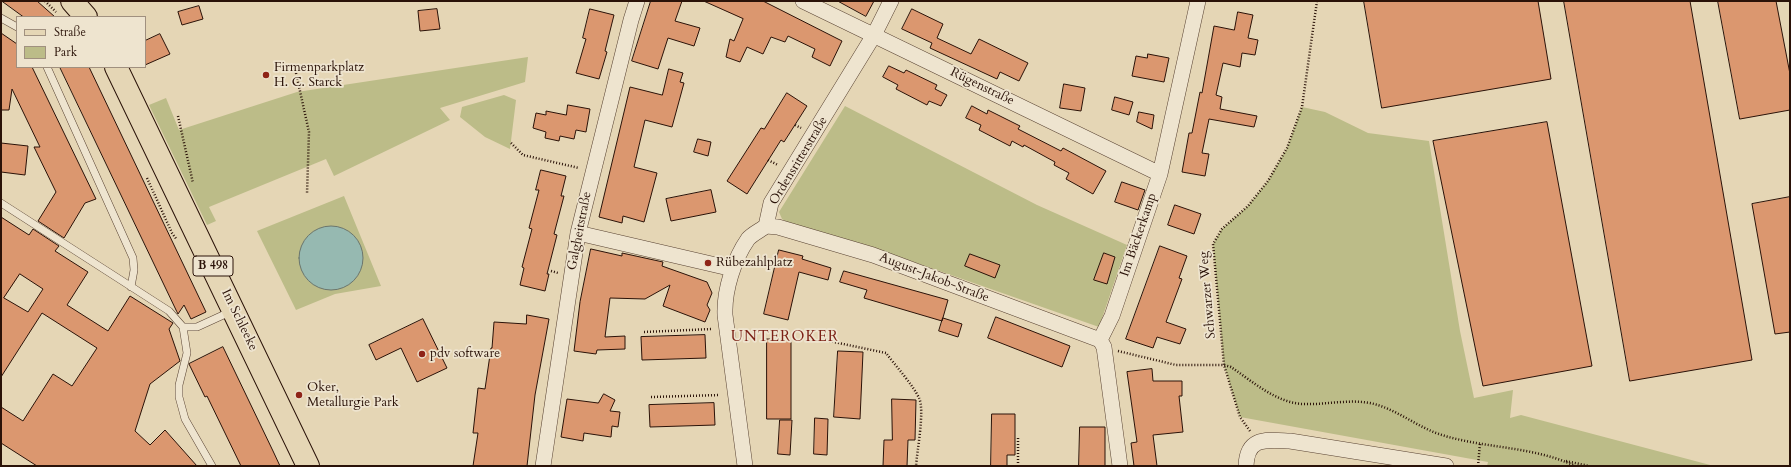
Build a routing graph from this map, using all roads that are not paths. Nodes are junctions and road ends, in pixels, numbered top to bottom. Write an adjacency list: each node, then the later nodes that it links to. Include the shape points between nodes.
1 (72, 1): 6 (main road)
2 (637, 1): 15 (street, Galgheitstraße, via 630,20)
3 (803, 1): 9 (street, Rügenstraße)
4 (891, 1): 9 (street, Ordensritterstraße)
5 (1198, 1): 12 (street, Im Bäckerkamp)
6 (85, 16)
7 (1, 18): 8 (lane)
8 (16, 26)
9 (874, 35): 12 (street, Rügenstraße); 14 (street, Ordensritterstraße, via 771,203)
10 (47, 68): 17 (lane, via 133,258)
11 (116, 68): 18 (main road, Im Schleeke / B 498)
12 (1160, 174): 20 (street, Im Bäckerkamp)
13 (1, 203): 17 (lane)
14 (766, 226): 16 (street, via 749,238); 20 (street, August-Jakob-Straße, via 778,227 873,255)
15 (578, 233): 16 (street); 23 (street, Galgheitstraße)
16 (733, 269): 24 (street, via 725,306)
17 (131, 287): 19 (lane, via 169,311)
18 (234, 310): 19 (lane, via 197,327); 22 (main road, Im Schleeke / B 498)
19 (183, 327): 21 (lane, via 187,353 179,385 179,397 185,419)
20 (1102, 344): 25 (street)
21 (212, 466)
22 (308, 466)
23 (543, 466)
24 (745, 466)
25 (1120, 466)
26 (1246, 466): 27 (street, via 1247,454 1251,447 1265,440)
27 (1446, 466)

